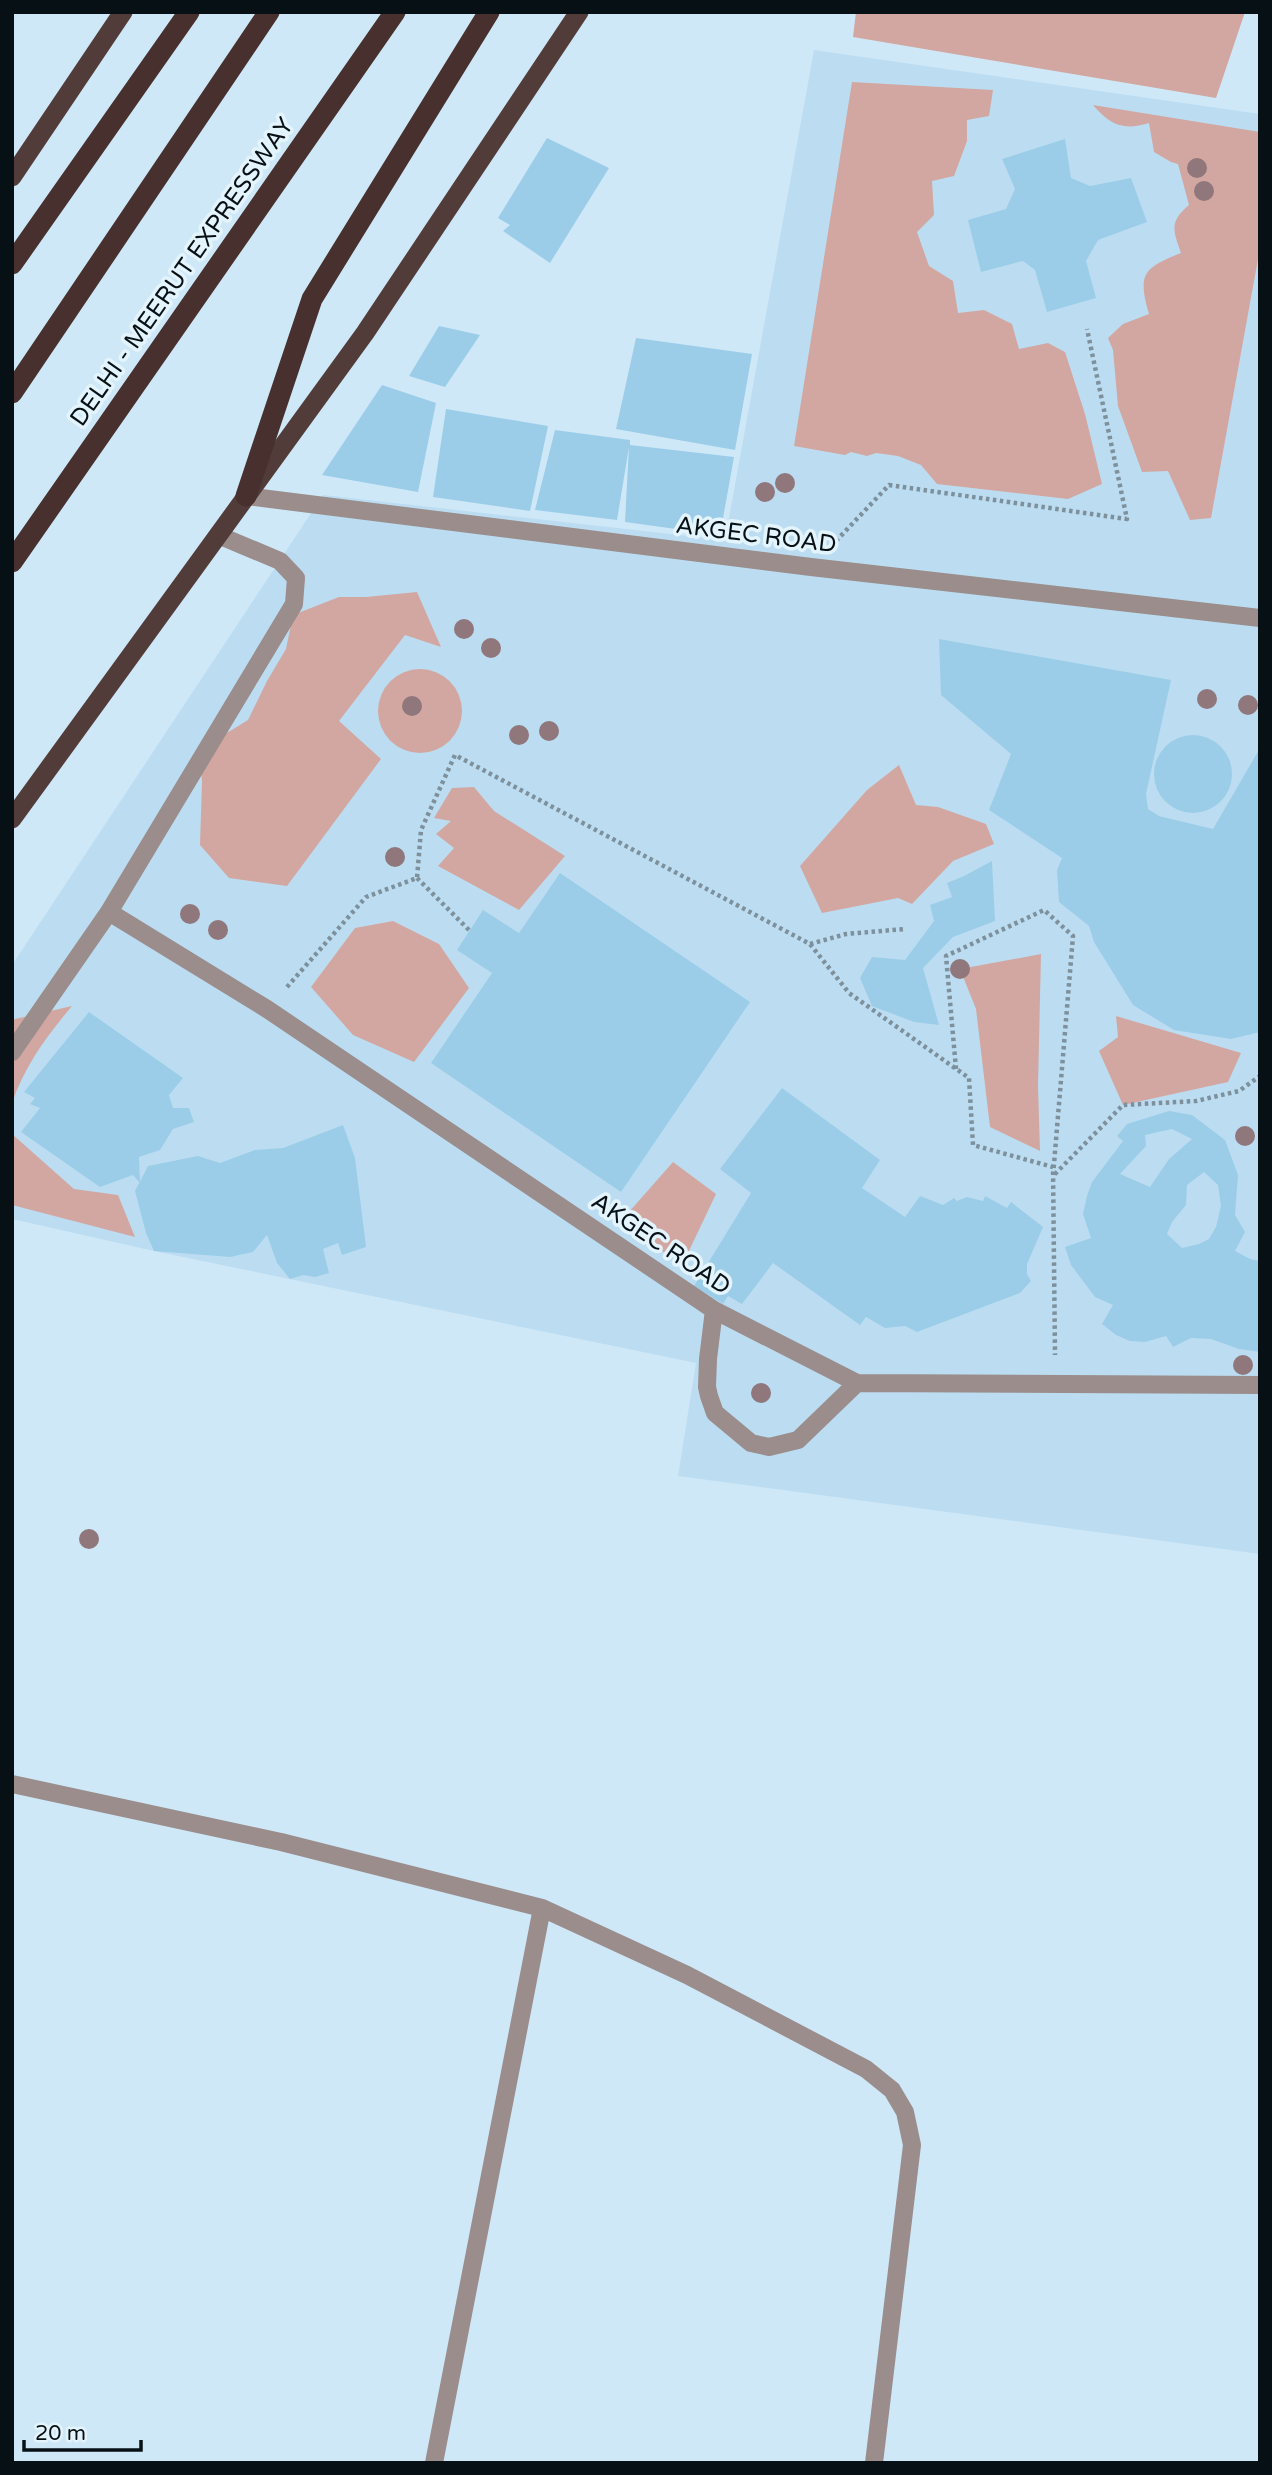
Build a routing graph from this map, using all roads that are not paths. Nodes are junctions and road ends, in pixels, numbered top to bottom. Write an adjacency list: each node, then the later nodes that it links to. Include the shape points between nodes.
1 (123, 12): 7 (highway)
2 (189, 12): 8 (highway)
3 (269, 12): 9 (highway)
4 (395, 12): 12 (highway, DELHI - MEERUT EXPRESSWAY)
5 (489, 12): 10 (highway, via 312,299)
6 (579, 12): 10 (highway, via 365,333)
7 (12, 177)
8 (12, 264)
9 (12, 393)
10 (246, 496): 11 (highway); 13 (street, AKGEC ROAD)
11 (218, 535): 14 (highway); 15 (street, via 280,561 296,578 294,604)
12 (12, 562)
13 (1260, 618)
14 (12, 819)
15 (109, 912): 16 (street); 17 (street, AKGEC ROAD, via 267,1009)
16 (12, 1052)
17 (714, 1310): 18 (street, AKGEC ROAD); 18 (street, via 709,1396 715,1413 751,1443 769,1447 799,1440)
18 (857, 1383): 19 (street, AKGEC ROAD)
19 (1260, 1385)
20 (12, 1784): 21 (street, via 281,1842)
21 (542, 1908): 22 (street); 23 (street, via 687,1975 866,2069 892,2090 905,2112 912,2145)
22 (433, 2463)
23 (874, 2463)

